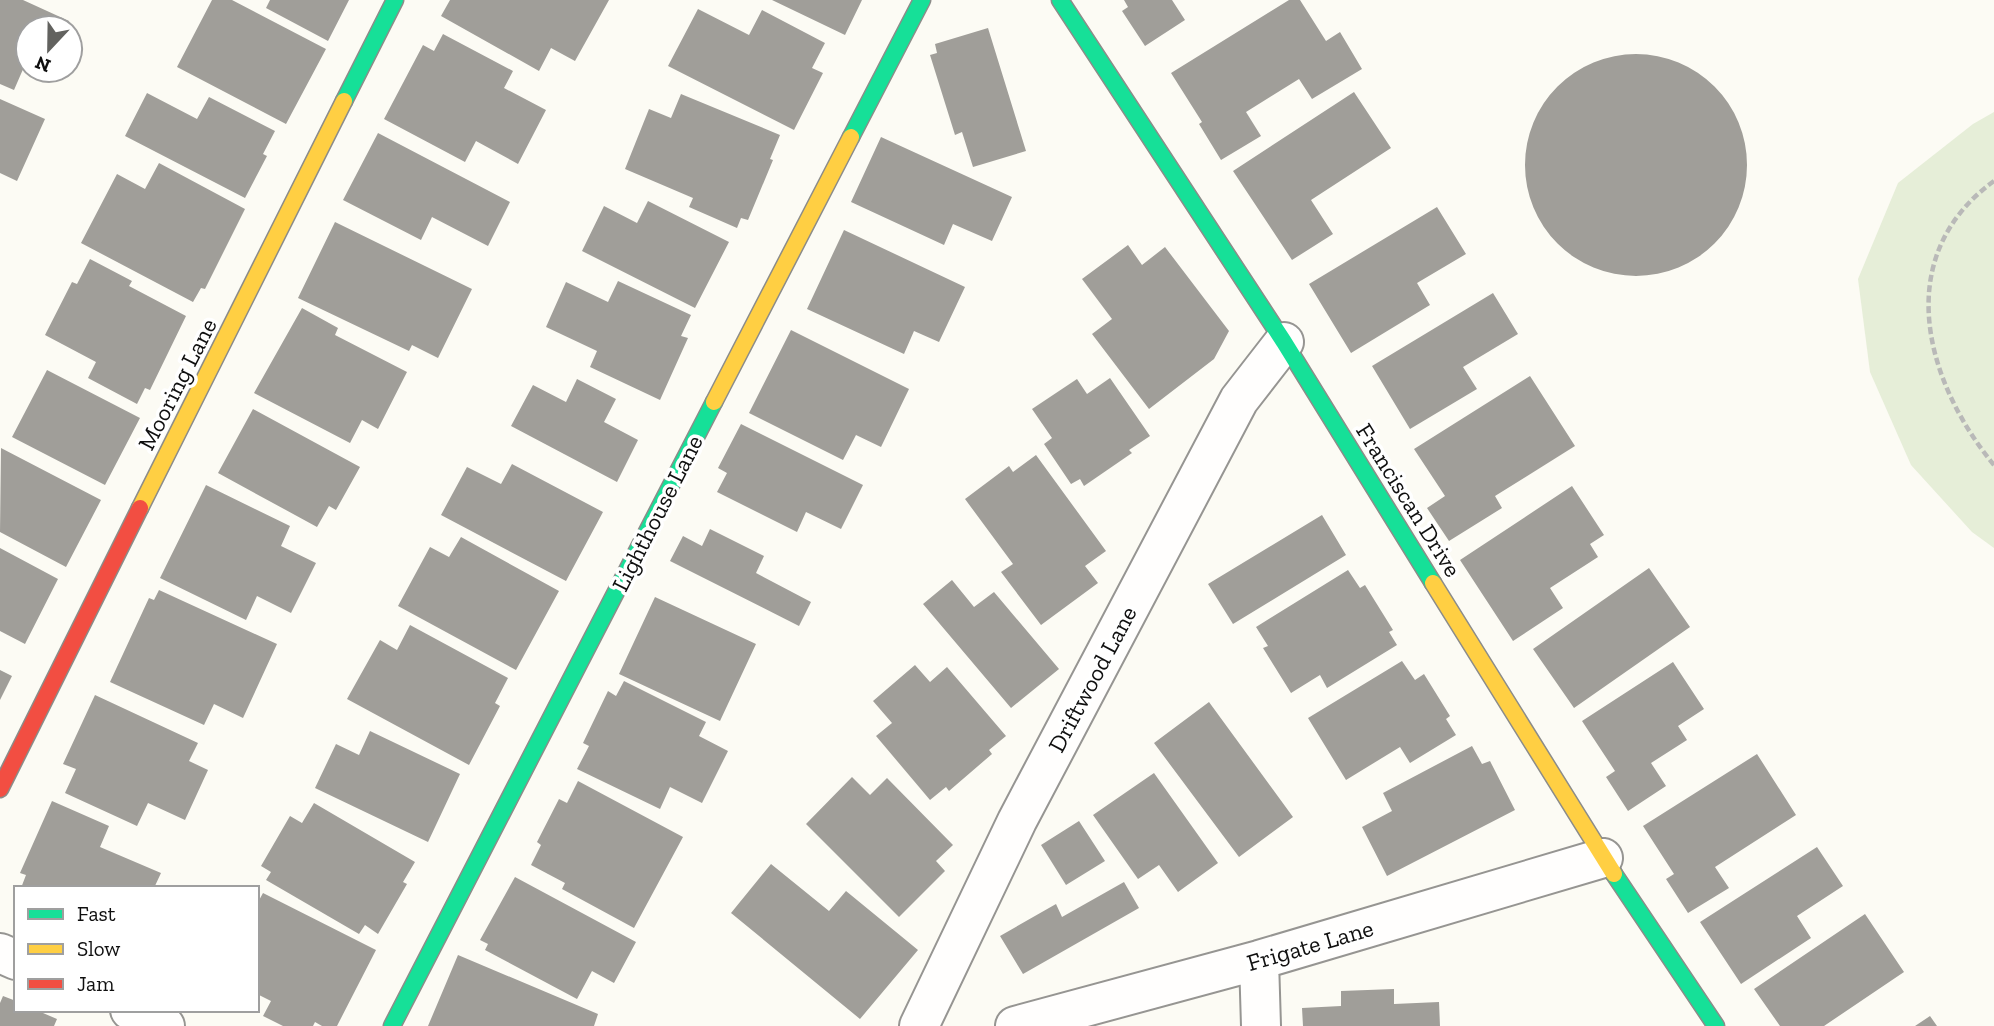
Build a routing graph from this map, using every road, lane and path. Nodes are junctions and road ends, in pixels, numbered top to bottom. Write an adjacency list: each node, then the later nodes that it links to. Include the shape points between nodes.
1 (395, 0): 7 (street, Mooring Lane)
2 (922, 0): 10 (street, Lighthouse Lane)
3 (1060, 0): 5 (street, Franciscan Drive)
4 (1994, 181): 6 (path, via 1967,204 1938,247 1928,312 1945,388 1967,431)
5 (1284, 342): 8 (street, Franciscan Drive); 11 (street, Driftwood Lane, via 1239,400 1017,821)
6 (1994, 465)
7 (0, 789)
8 (1604, 858): 9 (street, Frigate Lane); 14 (street, Franciscan Drive)
9 (1259, 960): 12 (street, Frigate Lane); 13 (street)
10 (392, 1026)
11 (919, 1026)
12 (1015, 1026)
13 (1261, 1026)
14 (1716, 1026)

